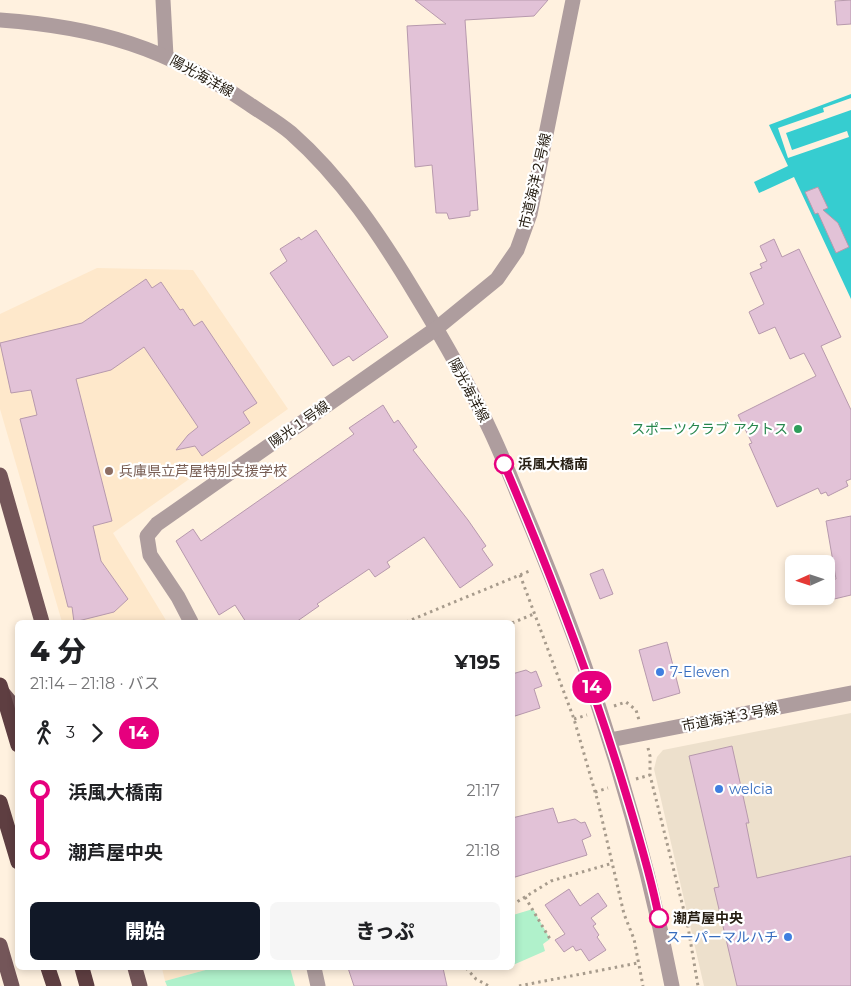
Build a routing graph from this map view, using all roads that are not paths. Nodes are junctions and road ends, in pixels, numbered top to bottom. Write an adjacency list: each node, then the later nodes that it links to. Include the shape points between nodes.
1 (163, 0): 4 (street)
2 (573, 0): 5 (street, 市道海洋２号線, via 530,214 517,250 497,279)
3 (0, 20): 4 (street, 陽光海洋線, via 48,23 107,35)
4 (166, 56): 5 (street, 陽光海洋線, via 209,77 290,132 348,193 382,238)
5 (437, 328): 8 (street, 陽光１号線, via 157,524 147,536 150,555); 14 (street, 陽光海洋線, via 490,430 546,564)
6 (0, 475): 7 (main road)
7 (41, 620)
8 (190, 620)
9 (0, 685): 13 (highway, bridge)
10 (0, 689): 12 (main road)
11 (851, 693): 14 (street, 市道海洋３号線)
12 (15, 707)
13 (15, 736)
14 (610, 740): 27 (street, 陽光海洋線, via 657,907)
15 (0, 802): 16 (highway)
16 (15, 852)
17 (1, 951): 22 (main road)
18 (49, 970): 23 (highway)
19 (83, 970): 24 (highway)
20 (136, 970): 25 (main road)
21 (314, 970): 26 (street)
22 (12, 986)
23 (54, 986)
24 (87, 986)
25 (140, 986)
26 (318, 986)
27 (672, 986)

